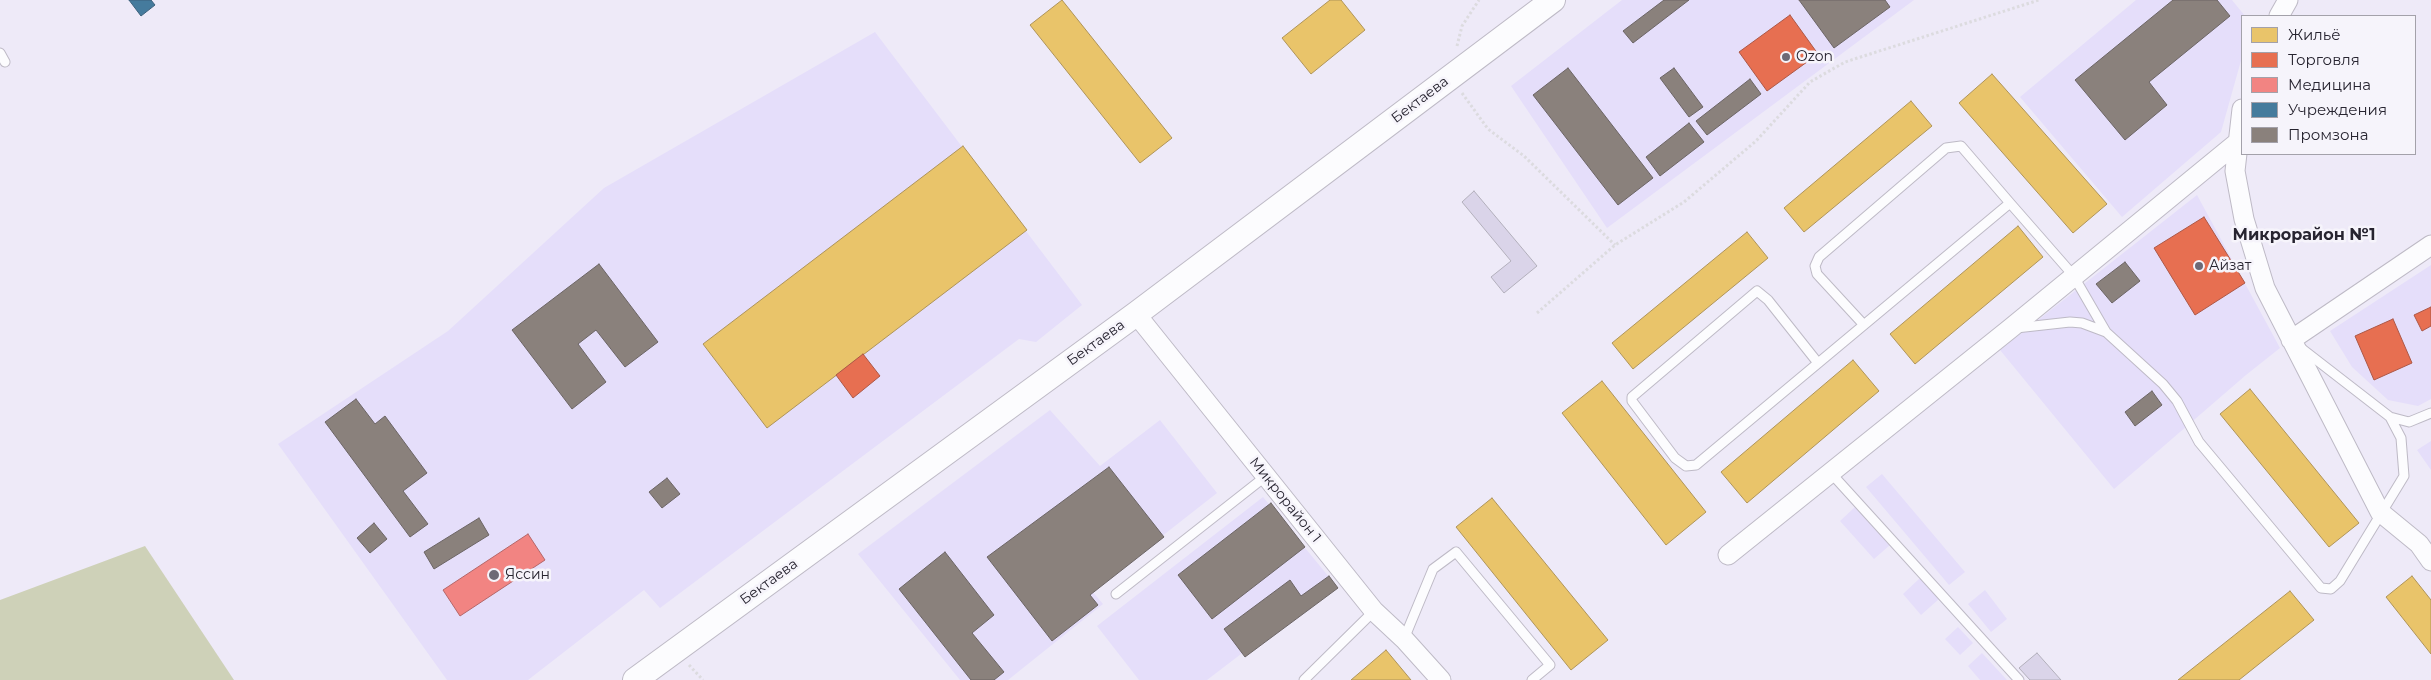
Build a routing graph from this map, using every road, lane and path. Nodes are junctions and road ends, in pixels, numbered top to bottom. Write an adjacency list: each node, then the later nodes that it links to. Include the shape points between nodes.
1 (1479, 0): 8 (path, via 1462,26)
2 (1553, 0): 8 (street, Бектаева)
3 (2039, 0): 12 (path, via 1845,62 1810,82 1756,141 1706,184 1684,202)
4 (2288, 0): 5 (street)
5 (2280, 15)
6 (0, 53): 7 (lane)
7 (5, 62)
8 (1450, 77): 12 (path, via 1488,129 1524,156); 16 (street, Бектаева)
9 (2241, 117): 10 (street)
10 (2238, 141): 14 (street); 20 (street, via 2235,171 2244,219 2265,288)
11 (2010, 204): 14 (lane); 17 (lane); 17 (lane, via 1961,146 1946,148 1819,257 1817,274)
12 (1615, 245): 15 (path)
13 (2431, 245): 20 (street)
14 (2073, 275): 18 (street); 19 (lane)
15 (1537, 313)
16 (1136, 314): 25 (street, Микрорайон 1); 32 (street, Бектаева)
17 (1864, 324): 21 (lane)
18 (2010, 328): 19 (lane, via 2070,322); 24 (street)
19 (2106, 332): 26 (lane, via 2163,384 2177,401 2199,442 2321,588 2331,589 2340,581)
20 (2291, 340): 23 (lane); 26 (street)
21 (1818, 363): 21 (lane, via 1696,465 1686,466 1675,458 1632,401 1632,397 1757,291 1768,300)
22 (2431, 413): 23 (lane, via 2408,422)
23 (2390, 417): 26 (lane, via 2401,438 2404,476)
24 (1830, 472): 27 (street); 36 (lane)
25 (1266, 476): 29 (lane); 30 (street, Микрорайон 1)
26 (2380, 512): 28 (street, via 2419,544)
27 (1728, 555)
28 (2431, 560)
29 (1116, 594)
30 (1374, 611): 31 (street, Микрорайон 1); 33 (lane)
31 (1404, 639): 34 (street, Микрорайон 1); 35 (lane, via 1433,569 1456,552 1550,665)
32 (635, 680)
33 (1304, 680)
34 (1441, 680)
35 (1532, 680)
36 (2019, 680)

